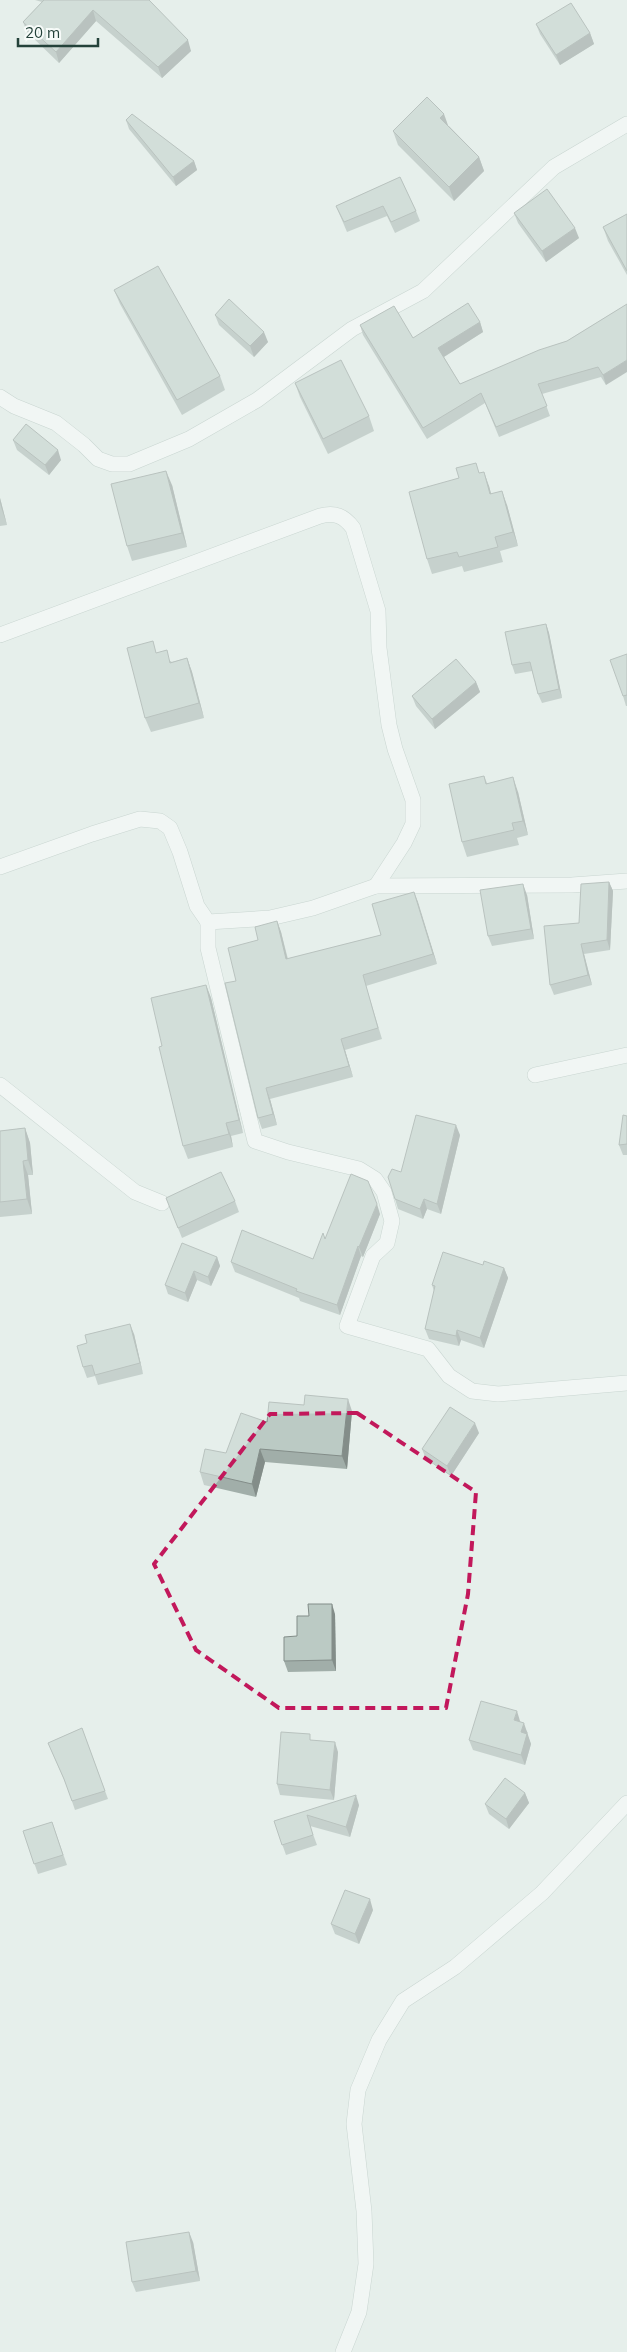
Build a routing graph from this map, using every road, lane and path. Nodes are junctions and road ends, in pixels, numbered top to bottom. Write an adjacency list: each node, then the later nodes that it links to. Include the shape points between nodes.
1 (627, 124): 2 (street, via 554,167 423,291 352,329 257,400 189,439 129,464 112,464 98,459 56,423)
2 (0, 398)
3 (0, 635): 6 (street, via 320,516 337,514 347,519 353,528 378,611 379,648 389,725 413,800 413,824)
4 (0, 867): 7 (street, via 140,819 160,821 170,828 197,906)
5 (627, 881): 6 (street)
6 (376, 886): 7 (street, via 313,908 270,918)
7 (208, 922): 12 (street, via 208,948 255,1141 359,1169 375,1179 384,1192 392,1221 387,1242 373,1256 347,1326 428,1349 448,1376 472,1391 498,1394)
8 (627, 1055): 9 (street)
9 (535, 1075)
10 (0, 1085): 11 (street, via 135,1192)
11 (162, 1203)
12 (627, 1383)
13 (627, 1803): 14 (street, via 542,1893 455,1967 403,2002 380,2040 358,2090 354,2124 364,2211 366,2264 359,2312)
14 (343, 2352)

